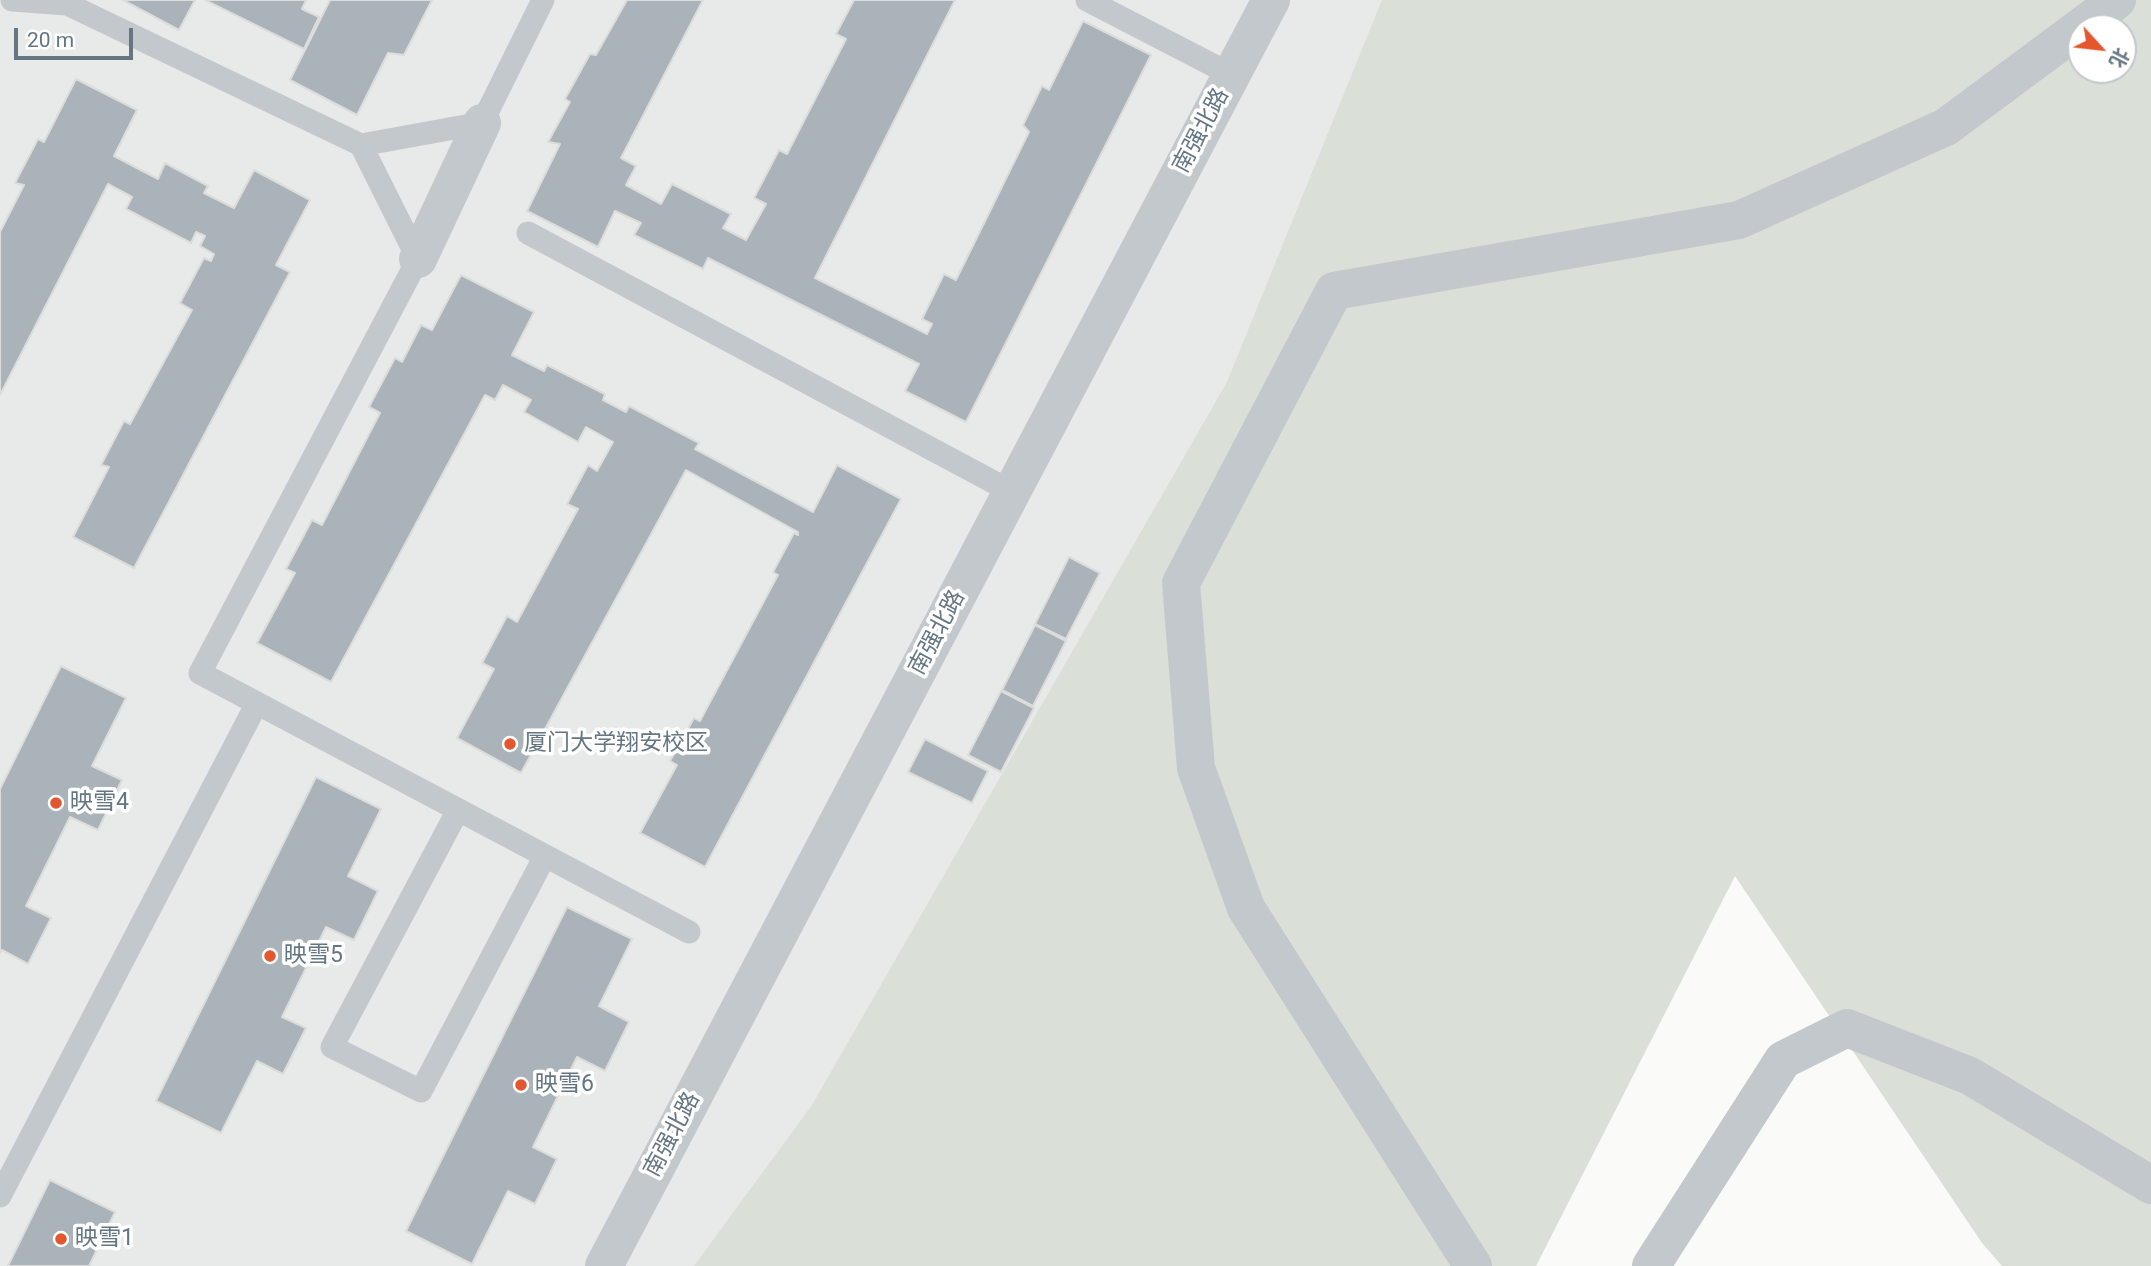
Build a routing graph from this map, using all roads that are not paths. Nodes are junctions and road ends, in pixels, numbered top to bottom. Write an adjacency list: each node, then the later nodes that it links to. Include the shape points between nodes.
1 (12, 0): 8 (lane, via 68,4)
2 (543, 0): 7 (lane)
3 (1087, 0): 6 (lane)
4 (1271, 0): 6 (street, 南强北路)
5 (2117, 0): 19 (street, via 1946,127 1739,220 1334,291 1181,583 1196,768 1246,908)
6 (1232, 75): 11 (street, 南强北路)
7 (482, 123): 8 (lane); 10 (street)
8 (361, 145): 10 (lane)
9 (528, 233): 11 (lane)
10 (418, 259): 12 (lane, via 200,673)
11 (1012, 492): 18 (street, 南强北路)
12 (257, 703): 13 (lane); 17 (lane)
13 (458, 810): 14 (lane); 14 (lane, via 332,1046 421,1091)
14 (545, 856): 15 (lane)
15 (689, 932)
16 (2151, 1185): 20 (street, via 1970,1076 1847,1028 1783,1060)
17 (0, 1196)
18 (604, 1266)
19 (1473, 1266)
20 (1651, 1266)

